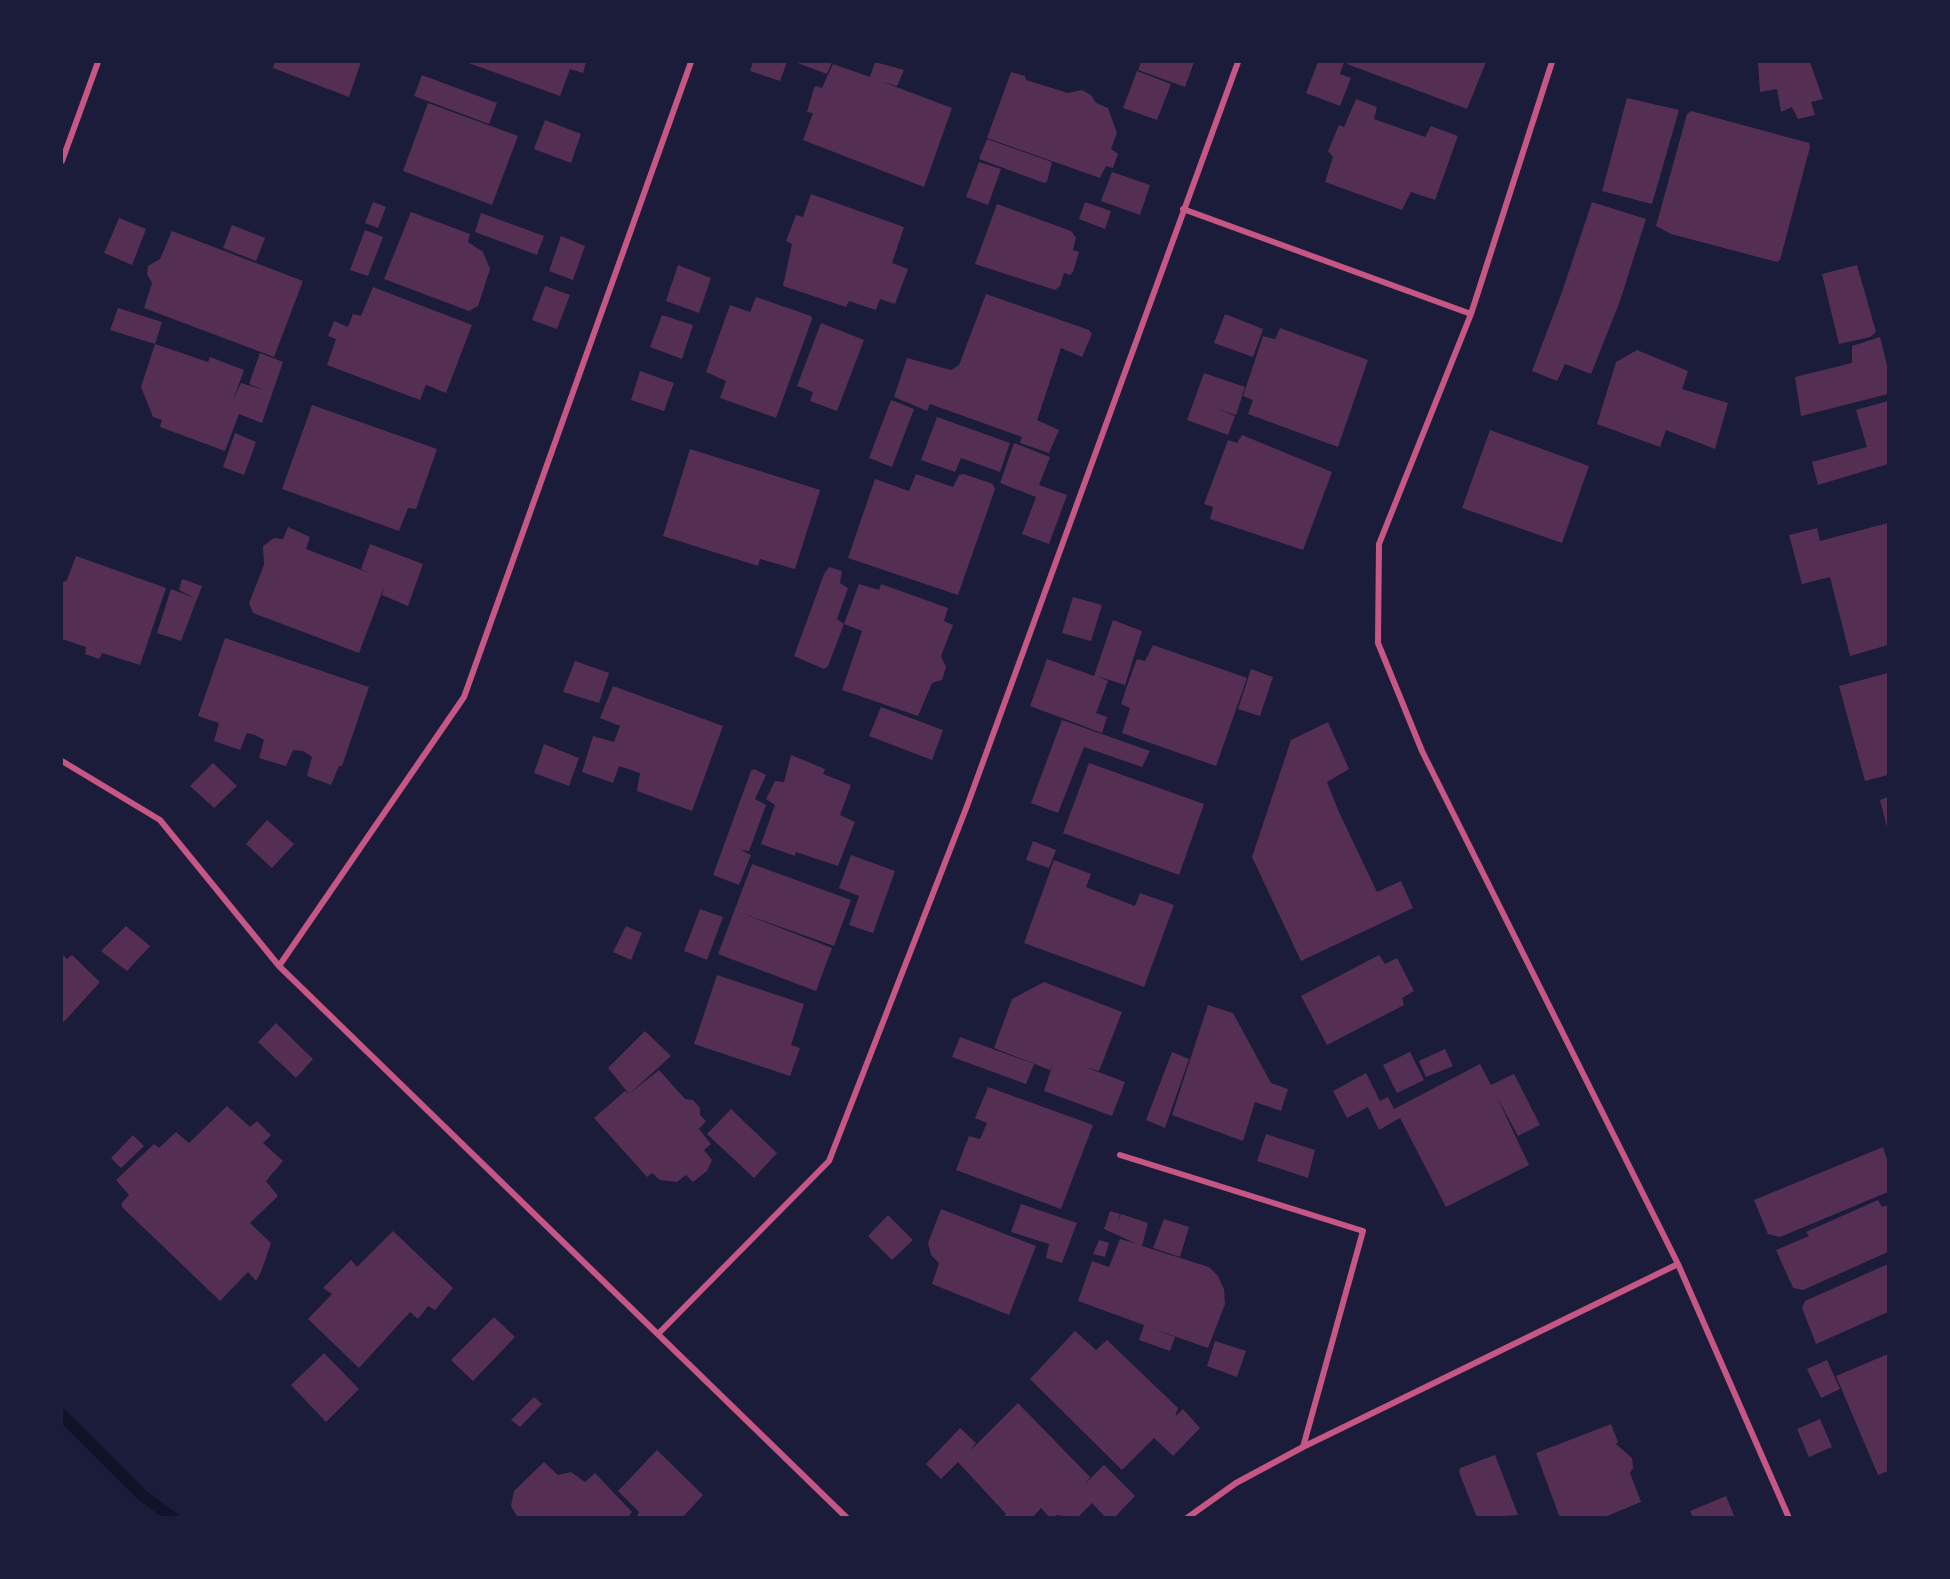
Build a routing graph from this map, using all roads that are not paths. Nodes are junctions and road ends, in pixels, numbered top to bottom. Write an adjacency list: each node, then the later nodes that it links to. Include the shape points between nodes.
1 (98, 62): 5 (street)
2 (692, 62): 9 (street, via 464,697)
3 (1238, 62): 6 (street)
4 (1552, 62): 7 (street)
5 (62, 161)
6 (1183, 210): 7 (street); 12 (street, via 967,806 829,1161)
7 (1471, 314): 11 (street, via 1379,544 1378,644 1422,751)
8 (62, 761): 9 (street, via 160,820)
9 (279, 966): 12 (street)
10 (1120, 1155): 13 (street, via 1363,1231)
11 (1678, 1264): 13 (street); 16 (street)
12 (658, 1334): 14 (street)
13 (1303, 1447): 15 (street, via 1236,1483)
14 (847, 1518)
15 (1187, 1518)
16 (1789, 1518)

